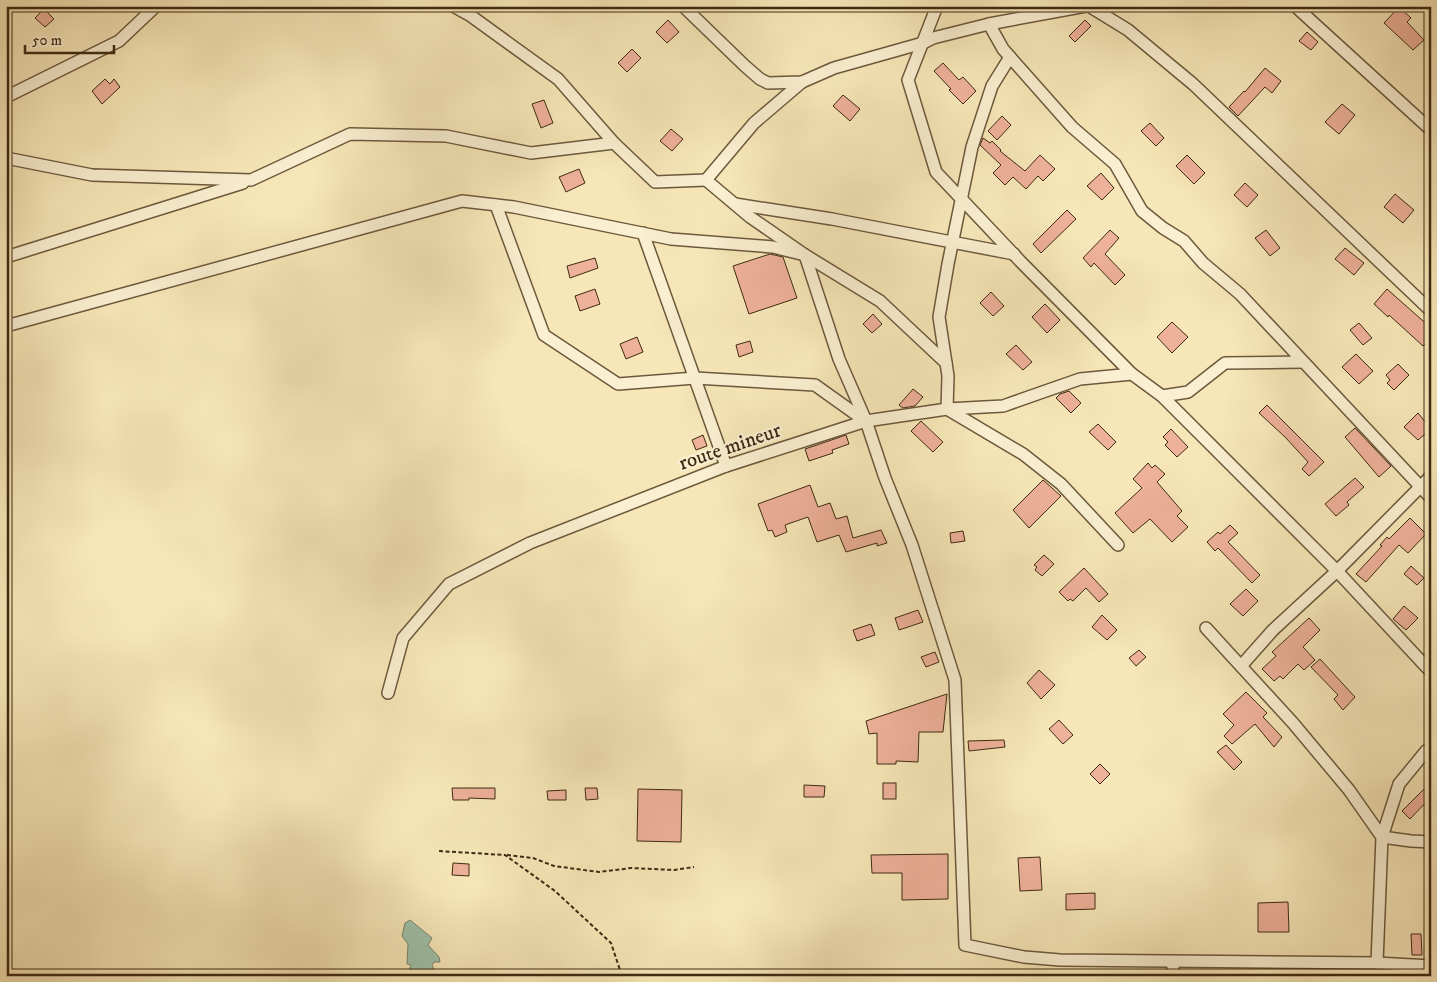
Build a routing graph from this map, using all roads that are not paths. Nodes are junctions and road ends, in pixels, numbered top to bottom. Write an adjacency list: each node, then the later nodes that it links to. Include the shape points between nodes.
1 (156, 6): 11 (street, via 119,41)
2 (453, 6): 13 (street, via 558,78)
3 (683, 6): 10 (street, via 760,79 768,83)
4 (937, 6): 8 (street)
5 (1087, 6): 7 (street); 25 (street, via 1128,30 1193,84)
6 (1296, 6): 12 (street)
7 (989, 24): 8 (street); 9 (street)
8 (923, 43): 10 (street, via 834,68); 17 (street, via 908,80 936,172)
9 (1010, 57): 17 (street, via 992,86); 27 (street, via 1072,127 1116,164 1142,210 1184,242 1202,263 1240,294)
10 (802, 82): 16 (street, via 754,123)
11 (6, 97)
12 (1431, 130)
13 (614, 143): 15 (street, via 531,153 446,136 350,134); 16 (street, via 655,182)
14 (6, 158): 15 (street, via 92,175)
15 (251, 180): 24 (street)
16 (706, 180): 18 (street)
17 (960, 198): 21 (street); 23 (street)
18 (735, 204): 21 (street); 22 (street)
19 (496, 205): 20 (street); 26 (street, via 462,201); 30 (street, via 544,335 618,384)
20 (643, 233): 22 (street, via 671,239 773,247); 30 (street)
21 (953, 242): 23 (street); 28 (street, via 939,316)
22 (805, 254): 28 (street, via 880,301); 33 (street, via 838,359)
23 (1014, 254): 29 (street)
24 (6, 257)
25 (1431, 311)
26 (6, 326)
27 (1303, 362): 31 (street, via 1225,363 1188,392); 36 (street)
28 (946, 363): 32 (street)
29 (1132, 374): 31 (street); 32 (street, route mineur, via 1080,379 1003,406)
30 (695, 378): 33 (street, via 815,385); 34 (street)
31 (1162, 396): 39 (street)
32 (947, 409): 33 (street, route mineur); 38 (street, via 1023,454 1061,484)
33 (866, 421): 34 (street, route mineur); 47 (street, via 912,545 955,680 965,945 1024,957)
34 (726, 466): 43 (street, route mineur, via 530,543 449,584 403,638)
35 (1431, 476): 36 (street)
36 (1420, 488): 37 (street); 39 (street)
37 (1431, 498)
38 (1118, 544)
39 (1337, 571): 41 (street, via 1273,630); 42 (street)
40 (1206, 628): 41 (street)
41 (1241, 666): 45 (street, via 1349,790)
42 (1431, 672)
43 (388, 692)
44 (1431, 748): 45 (street, via 1399,784)
45 (1382, 837): 46 (street); 49 (street)
46 (1431, 842)
47 (1173, 963): 49 (street); 50 (street)
48 (1431, 966): 49 (street)
49 (1382, 968)
50 (1173, 976)

